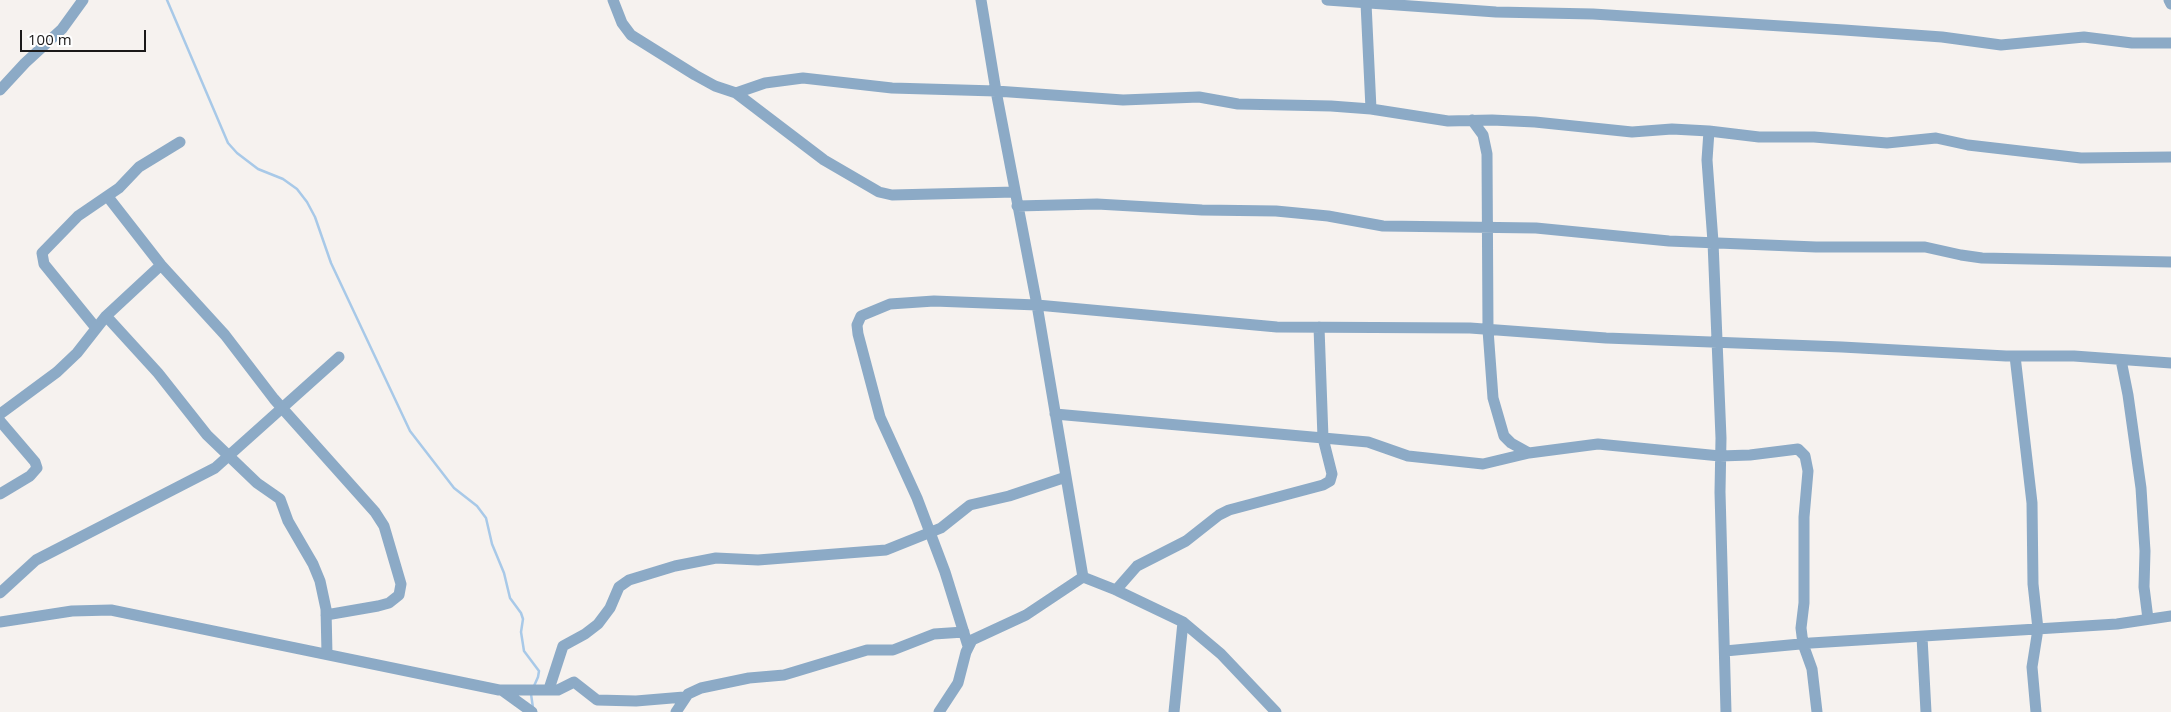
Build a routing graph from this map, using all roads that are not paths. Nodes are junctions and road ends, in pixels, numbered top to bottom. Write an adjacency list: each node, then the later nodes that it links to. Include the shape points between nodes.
1 (83, 0): 10 (street, via 62,29)
2 (613, 0): 12 (street, via 622,23 631,35 695,75)
3 (982, 0): 11 (street)
4 (1327, 0): 6 (street)
5 (2169, 0): 8 (street)
6 (1366, 3): 7 (street); 13 (street)
7 (1404, 3): 9 (street, via 1942,37 2001,45 2084,36 2132,43)
8 (2171, 4)
9 (2171, 44)
10 (0, 90)
11 (996, 90): 12 (street, via 892,88 796,78 764,82); 13 (street, via 1123,100 1199,97 1238,104); 18 (street)
12 (736, 93): 18 (street, via 824,160 879,192 892,195)
13 (1371, 109): 14 (street, via 1448,121)
14 (1472, 120): 15 (street, via 1535,122 1632,132); 21 (street, via 1481,131 1486,147)
15 (1709, 131): 17 (street, via 1758,137 1814,137 1878,143 1936,138 2081,158); 22 (street)
16 (180, 142): 19 (street, via 139,167)
17 (2171, 157)
18 (1015, 192): 20 (street)
19 (108, 197): 24 (street); 28 (street, via 85,210 41,257)
20 (1017, 206): 21 (street, via 1097,204 1276,211 1383,226); 25 (street)
21 (1488, 226): 22 (street); 29 (street)
22 (1713, 242): 23 (street, via 1816,247 1925,247 1982,258); 30 (street)
23 (2171, 262)
24 (161, 265): 26 (street); 35 (street, via 225,335)
25 (1037, 305): 27 (street, via 1258,326); 37 (street); 45 (street, via 934,301 899,303 871,310 858,320 858,334 880,417)
26 (106, 316): 28 (street); 42 (street, via 158,373 207,435)
27 (1319, 327): 29 (street, via 1430,326); 39 (street)
28 (96, 328): 36 (street, via 57,372)
29 (1488, 330): 30 (street); 40 (street, via 1492,393 1502,431 1507,440)
30 (1716, 342): 31 (street); 41 (street)
31 (2015, 356): 33 (street); 54 (street, via 2032,504 2033,584)
32 (338, 357): 35 (street)
33 (2121, 360): 34 (street); 51 (street, via 2141,488)
34 (2171, 363)
35 (282, 408): 42 (street); 49 (street, via 380,518 389,538 400,584 399,595 389,603)
36 (0, 414)
37 (1055, 414): 39 (street); 43 (street)
38 (0, 421): 44 (street, via 37,468 30,476)
39 (1323, 438): 40 (street, via 1368,442 1408,456 1483,464); 47 (street, via 1332,474 1327,484 1219,515 1186,541 1137,566)
40 (1529, 453): 41 (street, via 1610,444)
41 (1720, 456): 57 (street, via 1792,448 1805,456 1808,471 1801,620); 59 (street)
42 (230, 457): 48 (street, via 210,471 36,560); 49 (street, via 283,503 288,521 320,581)
43 (1066, 477): 45 (street, via 970,505 945,526); 46 (street)
44 (0, 494)
45 (930, 533): 55 (street); 61 (street, via 886,550 758,560 724,557 638,576 621,585 598,624 564,646)
46 (1083, 577): 47 (street); 58 (street, via 1026,615 980,636)
47 (1116, 590): 53 (street)
48 (0, 593)
49 (326, 615): 60 (street)
50 (2171, 616): 51 (street)
51 (2148, 619): 54 (street)
52 (0, 622): 60 (street, via 72,610 111,610)
53 (1183, 622): 67 (street); 68 (street, via 1221,654)
54 (2038, 630): 56 (street); 72 (street, via 2032,667)
55 (964, 632): 58 (street); 63 (street, via 934,634 894,650 860,652 784,675 701,688)
56 (1922, 637): 57 (street); 71 (street)
57 (1803, 644): 59 (street); 70 (street, via 1812,669)
58 (968, 646): 66 (street, via 958,682)
59 (1725, 652): 69 (street)
60 (327, 654): 62 (street)
61 (549, 689): 62 (street); 63 (street, via 558,690 574,682 596,700)
62 (503, 691): 64 (street)
63 (684, 697): 65 (street)
64 (532, 712)
65 (676, 712)
66 (939, 712)
67 (1174, 712)
68 (1276, 712)
69 (1726, 712)
70 (1817, 712)
71 (1926, 712)
72 (2036, 712)

